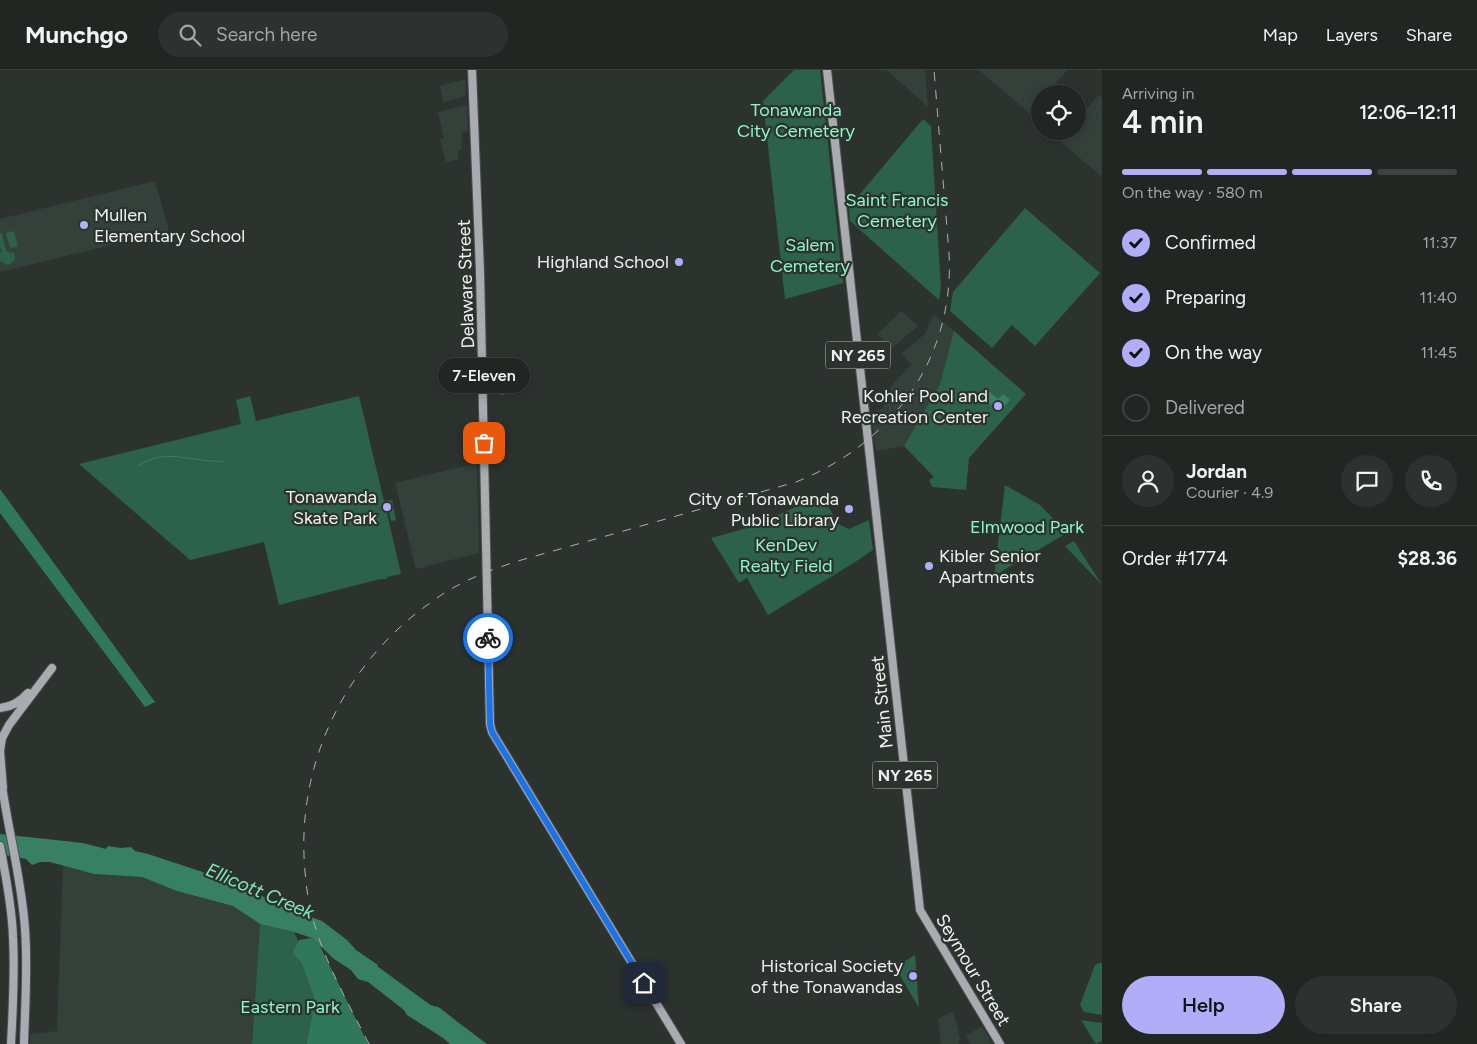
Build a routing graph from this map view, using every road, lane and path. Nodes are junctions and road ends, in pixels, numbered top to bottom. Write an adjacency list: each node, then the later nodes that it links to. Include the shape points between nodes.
1 (472, 70): 4 (main road, Delaware Street)
2 (827, 70): 9 (main road, Main Street / NY 265)
3 (504, 390): 4 (main road, via 495,387)
4 (483, 392): 12 (main road, Delaware Street, via 491,730)
5 (0, 708): 7 (main road, via 24,698 52,668 2,738)
6 (0, 783): 7 (main road)
7 (3, 792): 11 (main road, via 26,941)
8 (0, 846): 10 (main road, via 13,936)
9 (920, 910): 13 (main road, Seymour Street / NY 265)
10 (11, 1044)
11 (24, 1044)
12 (681, 1044)
13 (1000, 1044)

